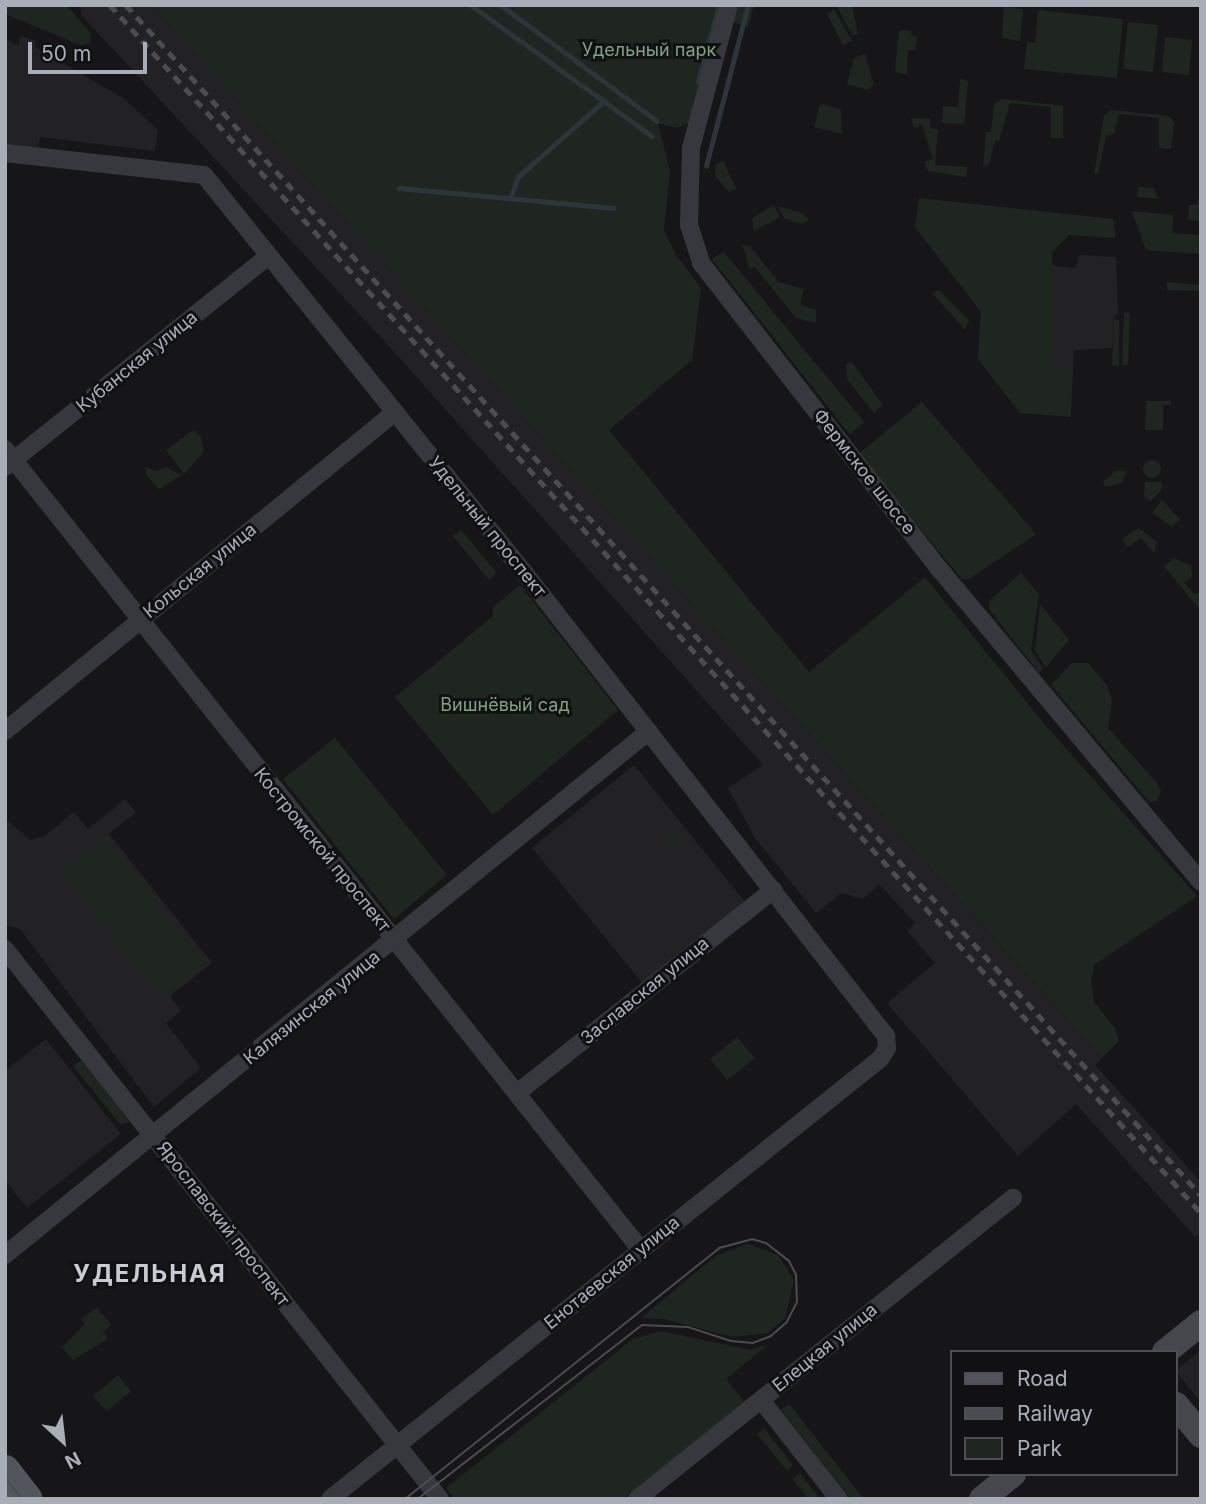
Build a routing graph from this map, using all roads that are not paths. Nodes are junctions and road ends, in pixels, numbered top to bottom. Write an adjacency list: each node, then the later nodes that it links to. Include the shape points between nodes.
1 (729, 5): 9 (street, Фермское шоссе, via 691,148 689,225 701,262 942,571)
2 (5, 153): 3 (street, Удельный проспект, via 198,171)
3 (268, 256): 4 (street, Удельный проспект); 5 (street, Кубанская улица)
4 (395, 412): 6 (street, Кольская улица); 8 (street, Удельный проспект)
5 (8, 459): 6 (street, Костромской проспект)
6 (138, 622): 7 (street, Кольская улица); 11 (street, Костромской проспект)
7 (5, 730)
8 (649, 731): 10 (street, Удельный проспект); 11 (street, Калязинская улица)
9 (1201, 882)
10 (773, 890): 13 (street, Удельный проспект); 14 (street, Заславская улица)
11 (395, 941): 14 (street, Костромской проспект); 15 (street, Калязинская улица)
12 (5, 949): 15 (street, Ярославский проспект)
13 (888, 1042): 17 (street, Енотаевская улица, via 880,1059)
14 (517, 1093): 17 (street, Костромской проспект)
15 (153, 1136): 18 (street, Калязинская улица); 24 (street, Ярославский проспект)
16 (1013, 1198): 21 (street, Елецкая улица)
17 (642, 1250): 24 (street, Енотаевская улица)
18 (5, 1255)
19 (1201, 1323): 20 (street)
20 (1167, 1350)
21 (761, 1400): 30 (street, Елецкая улица); 31 (street)
22 (1178, 1407): 23 (street)
23 (1201, 1435)
24 (397, 1445): 28 (street, Енотаевская улица); 29 (street, Ярославский проспект)
25 (5, 1470): 27 (main road)
26 (1011, 1476): 32 (street)
27 (28, 1499)
28 (330, 1499)
29 (440, 1499)
30 (637, 1499)
31 (839, 1499)
32 (982, 1499)

